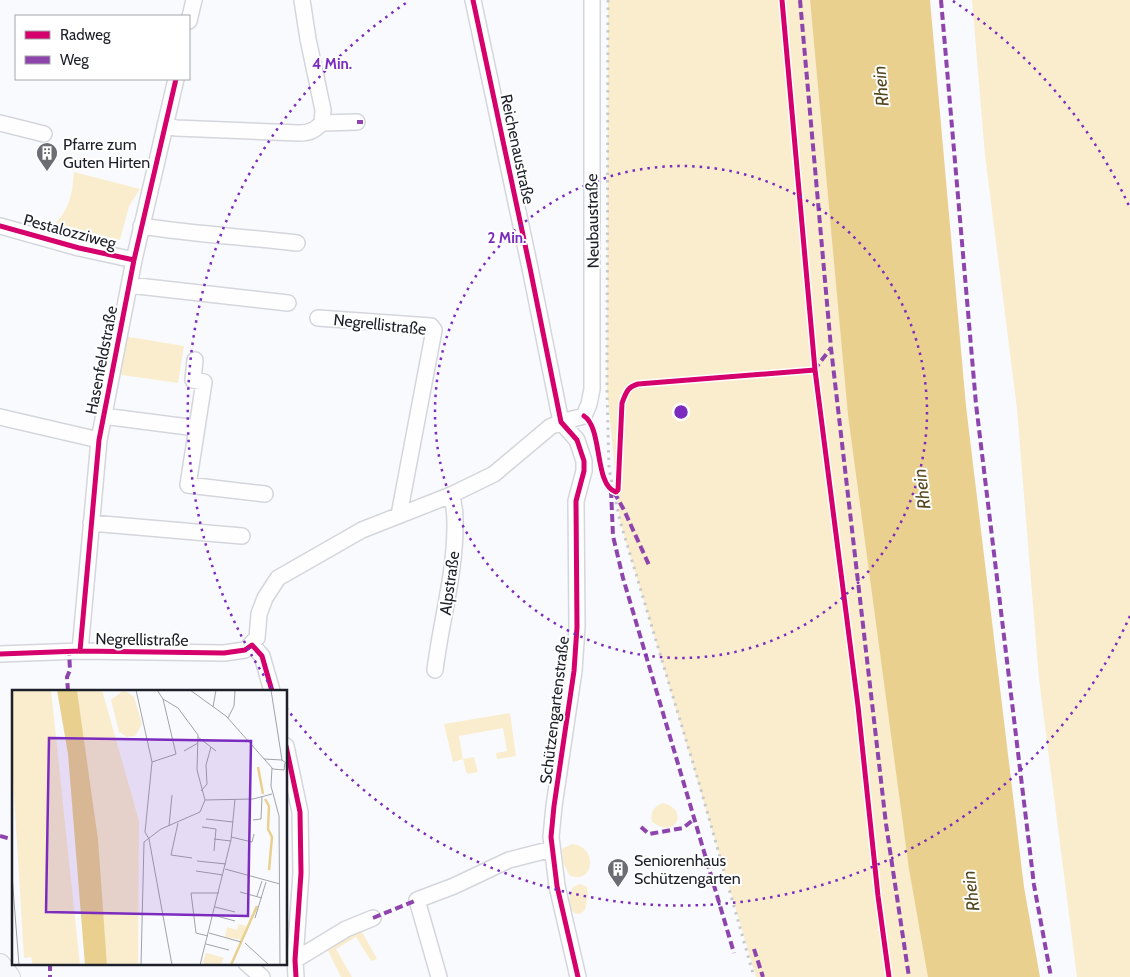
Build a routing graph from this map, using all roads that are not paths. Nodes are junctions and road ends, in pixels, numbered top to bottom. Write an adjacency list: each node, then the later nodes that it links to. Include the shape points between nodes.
1 (194, 0): 5 (street)
2 (302, 0): 9 (street, via 323,110)
3 (473, 0): 23 (street, Reichenaustraße)
4 (592, 0): 23 (street, Neubaustraße, via 592,389 584,416)
5 (190, 17)
6 (176, 80): 10 (street, Hasenfeldstraße)
7 (357, 122): 9 (street)
8 (0, 123): 11 (street)
9 (322, 123): 10 (street, via 309,133)
10 (165, 125): 12 (street, Hasenfeldstraße)
11 (44, 134)
12 (146, 202): 14 (street, Hasenfeldstraße); 16 (street, Hasenfeldstraße, via 137,212 131,236)
13 (0, 226): 16 (street, Pestalozziweg, via 79,248)
14 (141, 226): 15 (street); 16 (street, Hasenfeldstraße)
15 (297, 243)
16 (135, 256): 17 (street, Hasenfeldstraße)
17 (129, 285): 18 (street, Hasenfeldstraße); 21 (street, Hasenfeldstraße)
18 (288, 303)
19 (318, 318): 28 (street, Negrellistraße, via 431,326 434,330)
20 (195, 360): 24 (street, via 192,380 204,382)
21 (103, 416): 24 (street, Hasenfeldstraße); 25 (street, Hasenfeldstraße)
22 (0, 417): 25 (street, Hasenfeldstraße)
23 (560, 422): 27 (street, via 494,474); 37 (street, Schützengartenstraße, via 577,440 584,471 576,501 574,672 554,806)
24 (196, 428): 26 (street, via 188,485)
25 (99, 440): 29 (street, Hasenfeldstraße)
26 (264, 494)
27 (451, 495): 28 (street); 34 (street, Alpstraße, via 455,543 450,591)
28 (399, 515): 31 (street, via 362,530 278,578 265,598 257,638)
29 (91, 523): 30 (street); 32 (street, Hasenfeldstraße)
30 (242, 536)
31 (252, 645): 32 (street, Negrellistraße, via 245,650 224,653); 35 (street, via 262,656)
32 (80, 651): 33 (street, Negrellistraße)
33 (0, 654)
34 (435, 670)
35 (272, 690)
36 (288, 755): 39 (street, via 300,812 300,899)
37 (552, 849): 45 (street, via 509,860 417,900); 46 (street, Schützengartenstraße)
38 (373, 918): 39 (street, via 346,929)
39 (295, 960): 44 (street)
40 (0, 964): 42 (main road)
41 (247, 964): 43 (street)
42 (10, 977)
43 (262, 977)
44 (296, 977)
45 (439, 977)
46 (578, 977)

